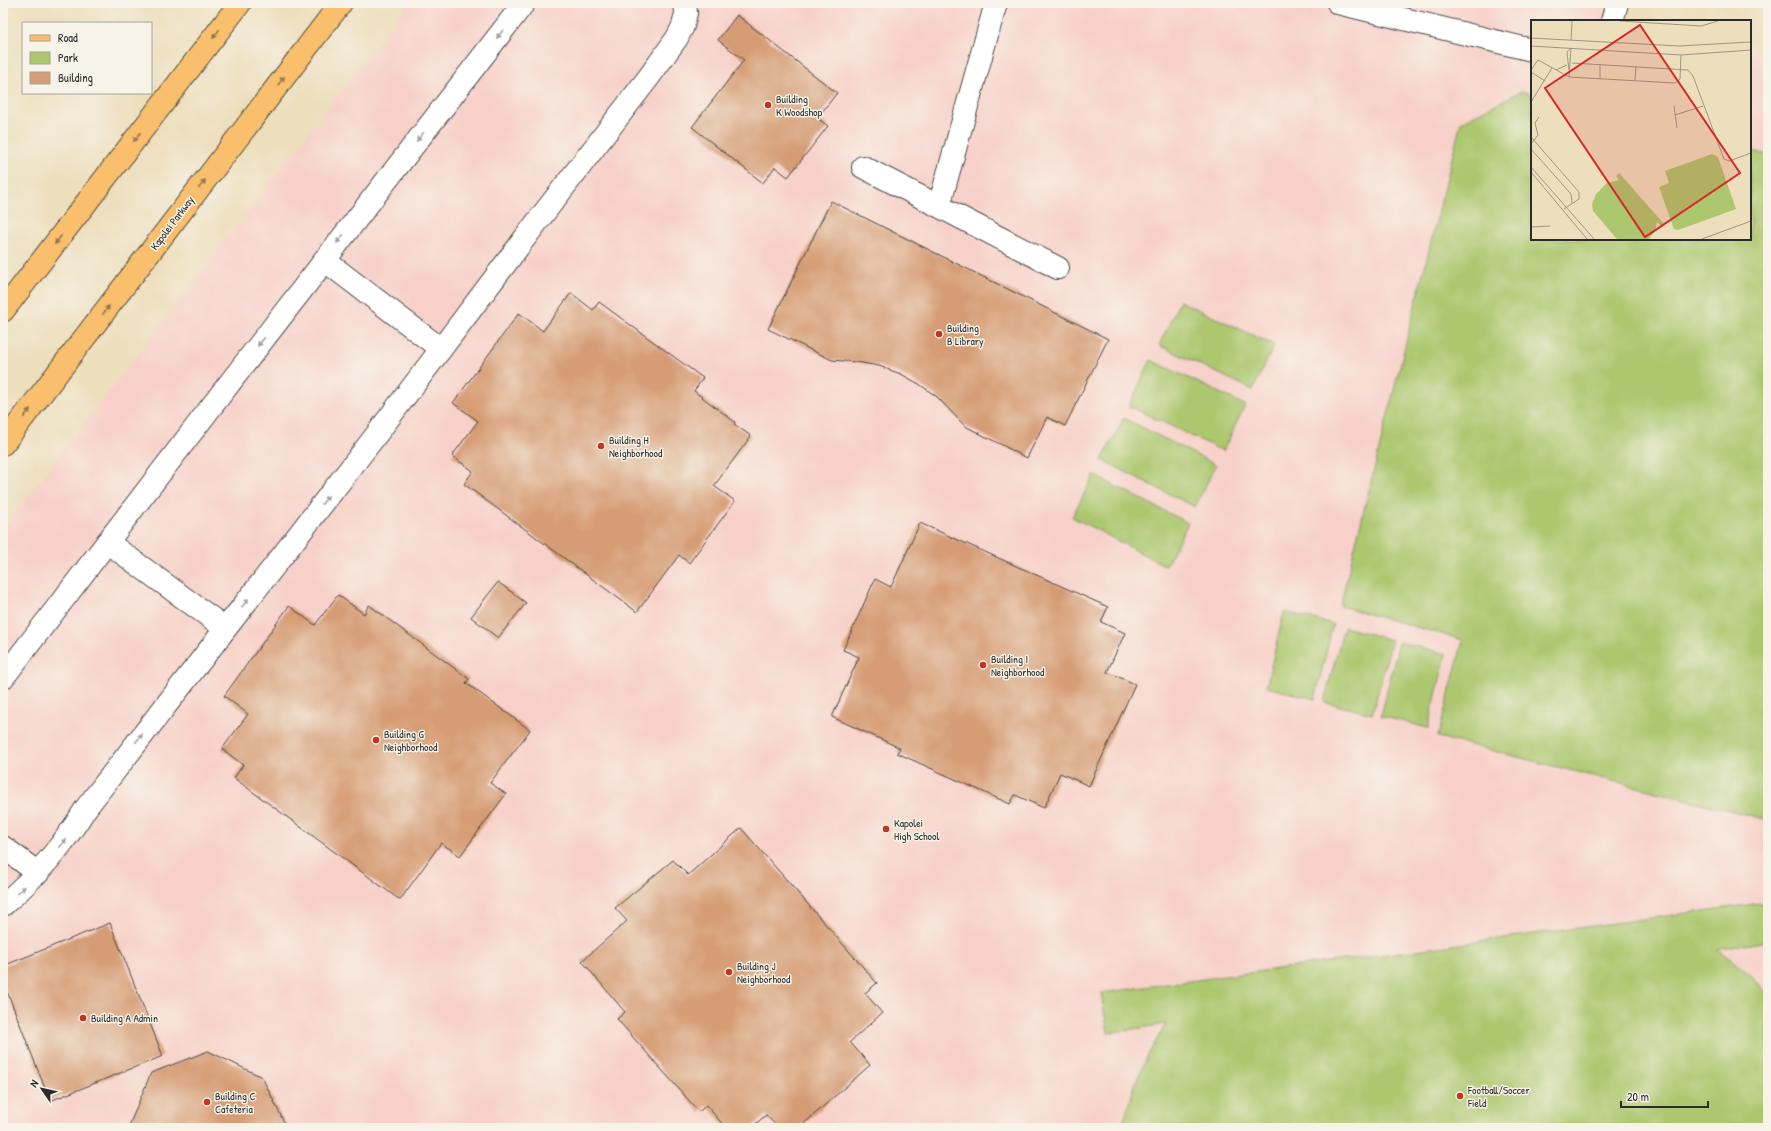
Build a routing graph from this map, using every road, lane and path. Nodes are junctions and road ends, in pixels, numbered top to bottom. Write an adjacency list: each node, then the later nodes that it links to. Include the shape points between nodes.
1 (240, 3): 14 (main road, one-way to 14)
2 (341, 3): 16 (main road, Kapolei Parkway, one-way to 2)
3 (524, 3): 12 (lane, one-way to 12)
4 (685, 3): 15 (lane, via 686,13 678,38)
5 (996, 3): 11 (lane)
6 (1338, 3): 9 (lane)
7 (1617, 3): 8 (lane)
8 (1612, 20)
9 (1531, 50)
10 (863, 167): 11 (lane)
11 (939, 206): 13 (lane)
12 (324, 260): 15 (lane); 17 (lane, one-way to 17)
13 (1058, 268)
14 (3, 311)
15 (441, 350): 18 (lane, one-way to 15)
16 (3, 444)
17 (107, 542): 18 (lane); 19 (lane)
18 (225, 628): 21 (lane, one-way to 18, via 56,853 86,808)
19 (3, 678)
20 (3, 847): 21 (lane)
21 (38, 873): 22 (lane, one-way to 21)
22 (3, 905)

